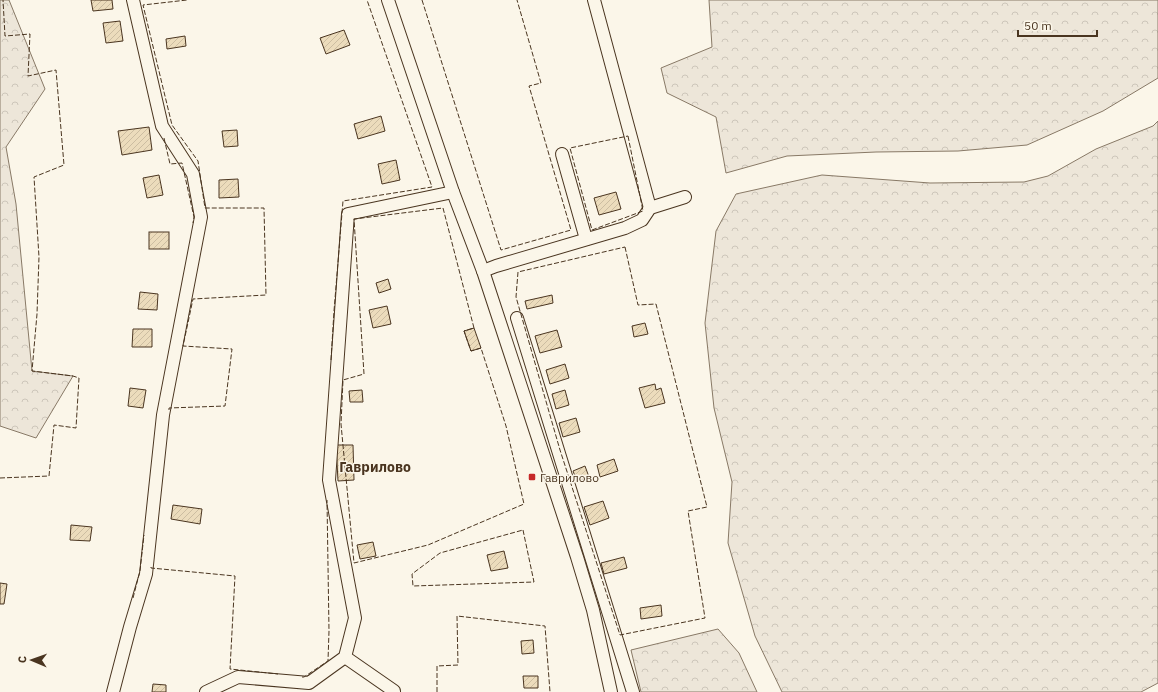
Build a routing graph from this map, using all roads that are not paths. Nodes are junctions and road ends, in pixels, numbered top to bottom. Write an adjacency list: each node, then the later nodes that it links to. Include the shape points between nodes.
1 (133, 0): 12 (street, via 162,126 193,174 201,217 163,415 146,574)
2 (388, 0): 5 (street)
3 (594, 0): 7 (street)
4 (562, 154): 8 (street)
5 (453, 192): 9 (street); 11 (street, via 348,214 329,480 355,618)
6 (685, 197): 7 (street)
7 (650, 208): 8 (street, via 642,220 625,228)
8 (586, 239): 9 (street)
9 (483, 271): 15 (street, via 577,557 593,610)
10 (517, 318): 16 (street)
11 (345, 657): 13 (street, via 309,682 238,677); 14 (street)
12 (113, 692)
13 (206, 692)
14 (394, 692)
15 (612, 692)
16 (633, 692)

